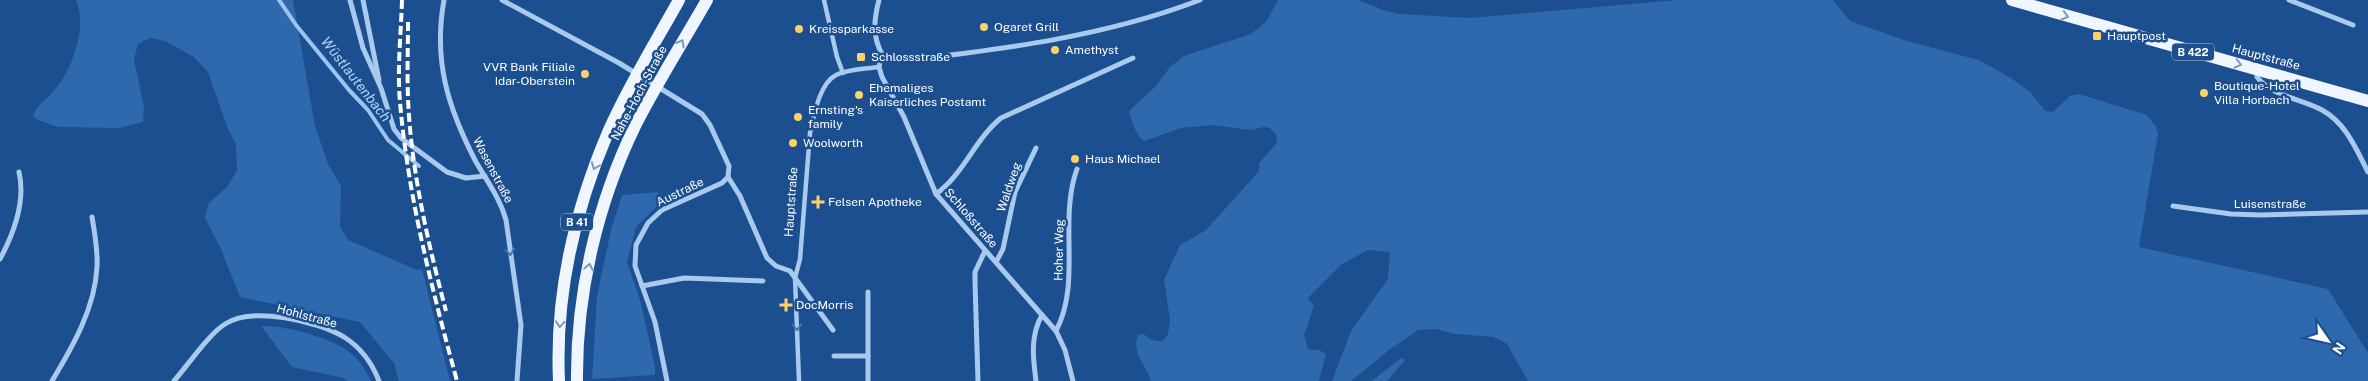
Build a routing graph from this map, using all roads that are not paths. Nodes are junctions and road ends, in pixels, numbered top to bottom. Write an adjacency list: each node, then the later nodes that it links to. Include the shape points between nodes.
1 (350, 0): 20 (street, via 363,48)
2 (363, 0): 20 (street)
3 (444, 0): 26 (street, Wasenstraße, via 440,54 444,82 467,144)
4 (502, 0): 18 (street)
5 (680, 0): 18 (main road, Nahe-Hoch-Straße / B 41)
6 (706, 0): 19 (main road, Nahe-Hoch-Straße / B 41, one-way to 6)
7 (824, 0): 17 (street)
8 (879, 0): 13 (street, via 874,24)
9 (1200, 0): 13 (street, via 1125,24 1020,46 907,60)
10 (2289, 0): 12 (street)
11 (2016, 1): 16 (main road, Hauptstraße / B 422, one-way to 16)
12 (2353, 25)
13 (882, 54): 15 (street)
14 (1133, 58): 28 (street, via 1005,115 995,122 947,185)
15 (879, 67): 17 (street); 28 (street, Schloßstraße)
16 (2258, 69): 21 (main road, Hauptstraße / B 422); 25 (street, via 2257,78 2265,85 2322,110 2337,122 2350,138)
17 (843, 73): 35 (street, Hauptstraße, via 834,76 826,86 814,115 800,259)
18 (638, 74): 19 (street); 48 (main road, Nahe-Hoch-Straße / B 41, one-way to 48, via 597,159 576,226 561,310)
19 (658, 86): 27 (street, via 706,118 729,166); 49 (main road, Nahe-Hoch-Straße / B 41, one-way to 19, via 580,322 596,234 623,155)
20 (381, 88): 26 (street, via 394,129 402,138 451,174 466,178)
21 (2368, 101)
22 (1036, 148): 34 (street, Waldweg, via 1015,192 1003,249)
23 (1077, 169): 41 (street, Hoher Weg, via 1068,233 1068,297)
24 (19, 172): 33 (street, via 20,205)
25 (2368, 172)
26 (485, 176): 47 (street, Wasenstraße, one-way to 47, via 506,220 519,303 521,345)
27 (728, 177): 35 (street, via 740,196 767,258 776,266 790,271); 37 (street, Austraße, via 722,183 662,210 648,223 634,256)
28 (936, 194): 32 (street, Schloßstraße)
29 (2173, 206): 30 (street, Luisenstraße, via 2261,215)
30 (2368, 212)
31 (92, 217): 44 (street, via 97,267 91,300 85,319)
32 (985, 251): 34 (street, Schloßstraße); 53 (street, via 975,272)
33 (0, 259)
34 (996, 262): 39 (street, Schloßstraße)
35 (795, 278): 40 (street); 51 (street, Hauptstraße, one-way to 51)
36 (763, 281): 37 (street, via 684,278)
37 (642, 286): 50 (street, Austraße, via 655,322)
38 (868, 292): 43 (street)
39 (1042, 315): 41 (street, Schloßstraße); 54 (street, via 1033,342)
40 (833, 330)
41 (1056, 331): 55 (street, Schloßstraße)
42 (834, 356): 43 (street)
43 (868, 356): 52 (street)
44 (52, 381)
45 (174, 381): 46 (street, Hohlstraße, via 216,331 247,315 260,314 313,325 344,337 367,358)
46 (379, 381)
47 (517, 381)
48 (559, 381)
49 (577, 381)
50 (667, 381)
51 (799, 381)
52 (868, 381)
53 (978, 381)
54 (1036, 381)
55 (1073, 381)

